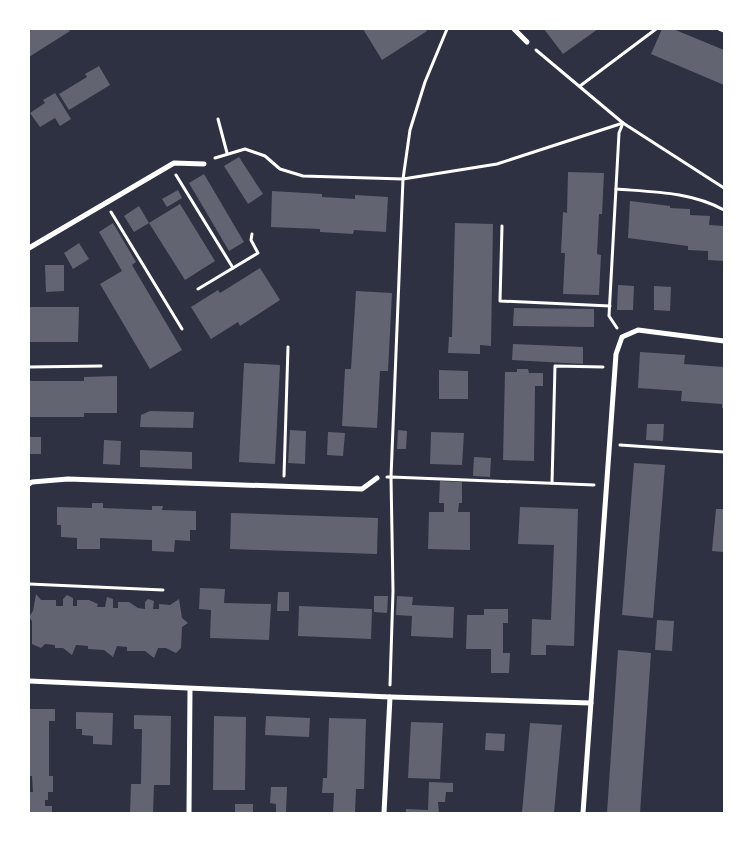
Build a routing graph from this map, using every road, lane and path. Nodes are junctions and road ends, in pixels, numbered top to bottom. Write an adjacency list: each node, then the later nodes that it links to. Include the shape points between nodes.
1 (447, 29): 13 (path, via 410,130)
2 (514, 29): 6 (street)
3 (656, 29): 7 (path)
4 (719, 29): 5 (path)
5 (724, 31)
6 (527, 42): 7 (path)
7 (580, 86): 9 (path)
8 (218, 118): 10 (path)
9 (623, 123): 13 (path, via 497,164); 14 (path); 15 (path, via 619,133)
10 (227, 153): 11 (path); 13 (path, via 245,149 265,156 280,169 304,176)
11 (204, 164): 12 (street, via 174,163)
12 (170, 166): 16 (street); 21 (path)
13 (403, 179): 33 (path)
14 (724, 188)
15 (616, 189): 17 (path, via 680,194 710,202); 23 (path)
16 (106, 203): 20 (street); 24 (path)
17 (724, 210)
18 (502, 226): 23 (path, via 500,301)
19 (252, 234): 21 (path, via 250,240 258,253)
20 (29, 248)
21 (233, 268): 22 (path)
22 (198, 289)
23 (610, 306): 25 (path, via 609,316)
24 (182, 330)
25 (622, 337): 26 (street, via 638,330); 30 (street)
26 (724, 341)
27 (288, 346): 37 (path)
28 (29, 366): 29 (path)
29 (101, 366)
30 (615, 368): 31 (street); 35 (path, via 555,366)
31 (610, 444): 32 (path); 38 (street)
32 (724, 452)
33 (391, 477): 34 (path); 35 (path); 43 (path, via 393,591)
34 (377, 478): 37 (street, via 362,489)
35 (552, 482): 38 (path)
36 (29, 484): 37 (street, via 68,479)
37 (284, 486)
38 (607, 486): 44 (street)
39 (29, 584): 40 (path)
40 (163, 590)
41 (29, 681): 42 (street)
42 (190, 689): 43 (street); 45 (street)
43 (390, 697): 44 (street); 46 (street)
44 (591, 703): 47 (street)
45 (189, 813)
46 (384, 813)
47 (583, 813)

